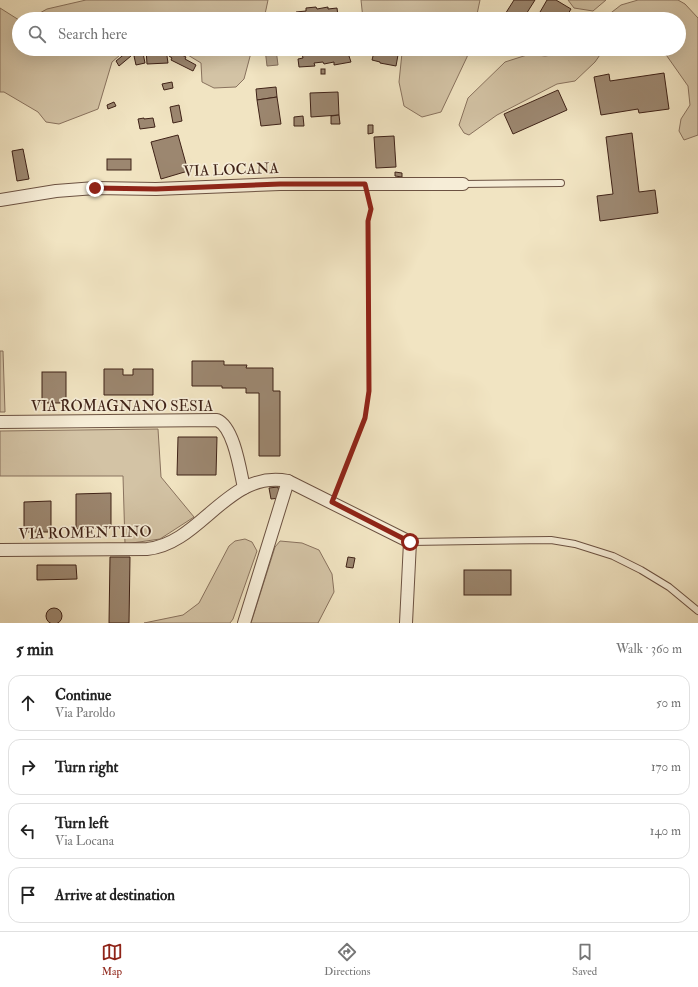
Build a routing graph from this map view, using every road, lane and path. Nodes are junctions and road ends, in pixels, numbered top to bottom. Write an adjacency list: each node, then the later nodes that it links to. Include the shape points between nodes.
1 (561, 183): 3 (lane)
2 (365, 184): 3 (street, VIA LOCANA); 4 (street, VIA LOCANA, via 95,188); 8 (path, via 371,209 368,221 369,391 365,418)
3 (463, 184)
4 (0, 200)
5 (0, 422): 7 (street, VIA ROMAGNANO SESIA, via 217,420 232,437)
6 (288, 481): 7 (street, VIA ROMENTINO, via 264,480); 8 (street); 12 (street)
7 (244, 488): 10 (street, VIA ROMENTINO, via 176,540 162,547 147,550)
8 (332, 502): 9 (street)
9 (410, 542): 11 (lane, via 551,540 570,543 612,556 641,570 669,587); 13 (street)
10 (0, 550)
11 (698, 611)
12 (244, 623)
13 (406, 623)

